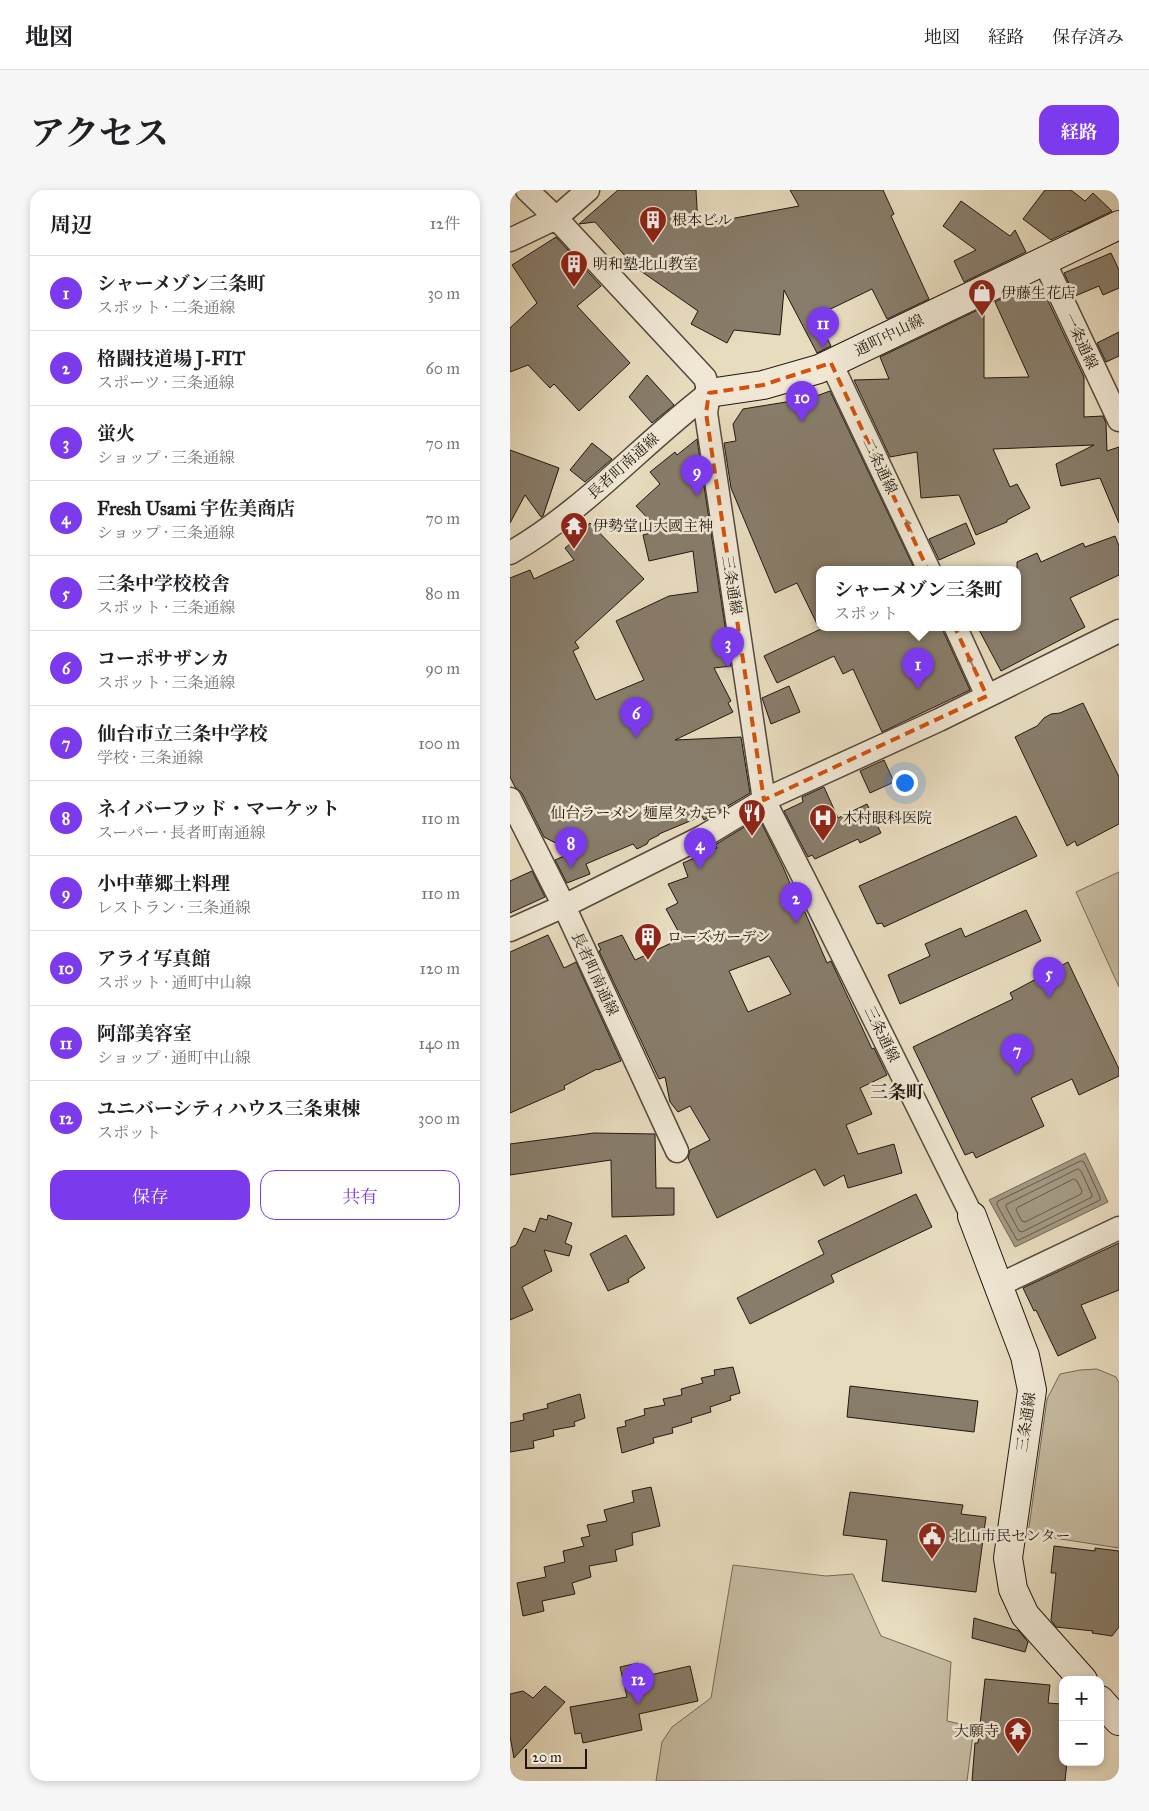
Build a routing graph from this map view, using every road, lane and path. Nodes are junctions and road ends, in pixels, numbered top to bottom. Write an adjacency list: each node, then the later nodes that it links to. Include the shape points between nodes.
1 (527, 190): 3 (street)
2 (588, 190): 3 (street)
3 (556, 218): 5 (street); 8 (street, via 705,378)
4 (1119, 225): 6 (street, 通町中山線)
5 (510, 240)
6 (1044, 261): 7 (street, 通町中山線); 9 (street, 一条通線)
7 (831, 363): 8 (street, 通町中山線, via 763,385); 11 (street, 二条通線, one-way to 7)
8 (709, 393): 10 (street, 長者町南通線, via 571,512); 16 (street, 三条通線, via 706,413)
9 (1119, 420)
10 (510, 552)
11 (927, 566)
12 (957, 631): 14 (street, one-way to 12)
13 (1119, 631): 14 (street)
14 (987, 696): 16 (street)
15 (510, 799): 17 (street, 長者町南通線)
16 (764, 800): 17 (street, via 704,836); 20 (street, 三条通線)
17 (564, 906): 18 (street); 19 (street, 長者町南通線)
18 (510, 930)
19 (677, 1151)
20 (972, 1216): 22 (street, 三条通線)
21 (1119, 1228): 22 (street)
22 (999, 1285): 23 (street, 三条通線, via 1025,1356 1032,1390 1008,1558 1013,1589 1025,1615)
23 (1078, 1676)
24 (1104, 1704): 25 (street)
25 (1119, 1721)

